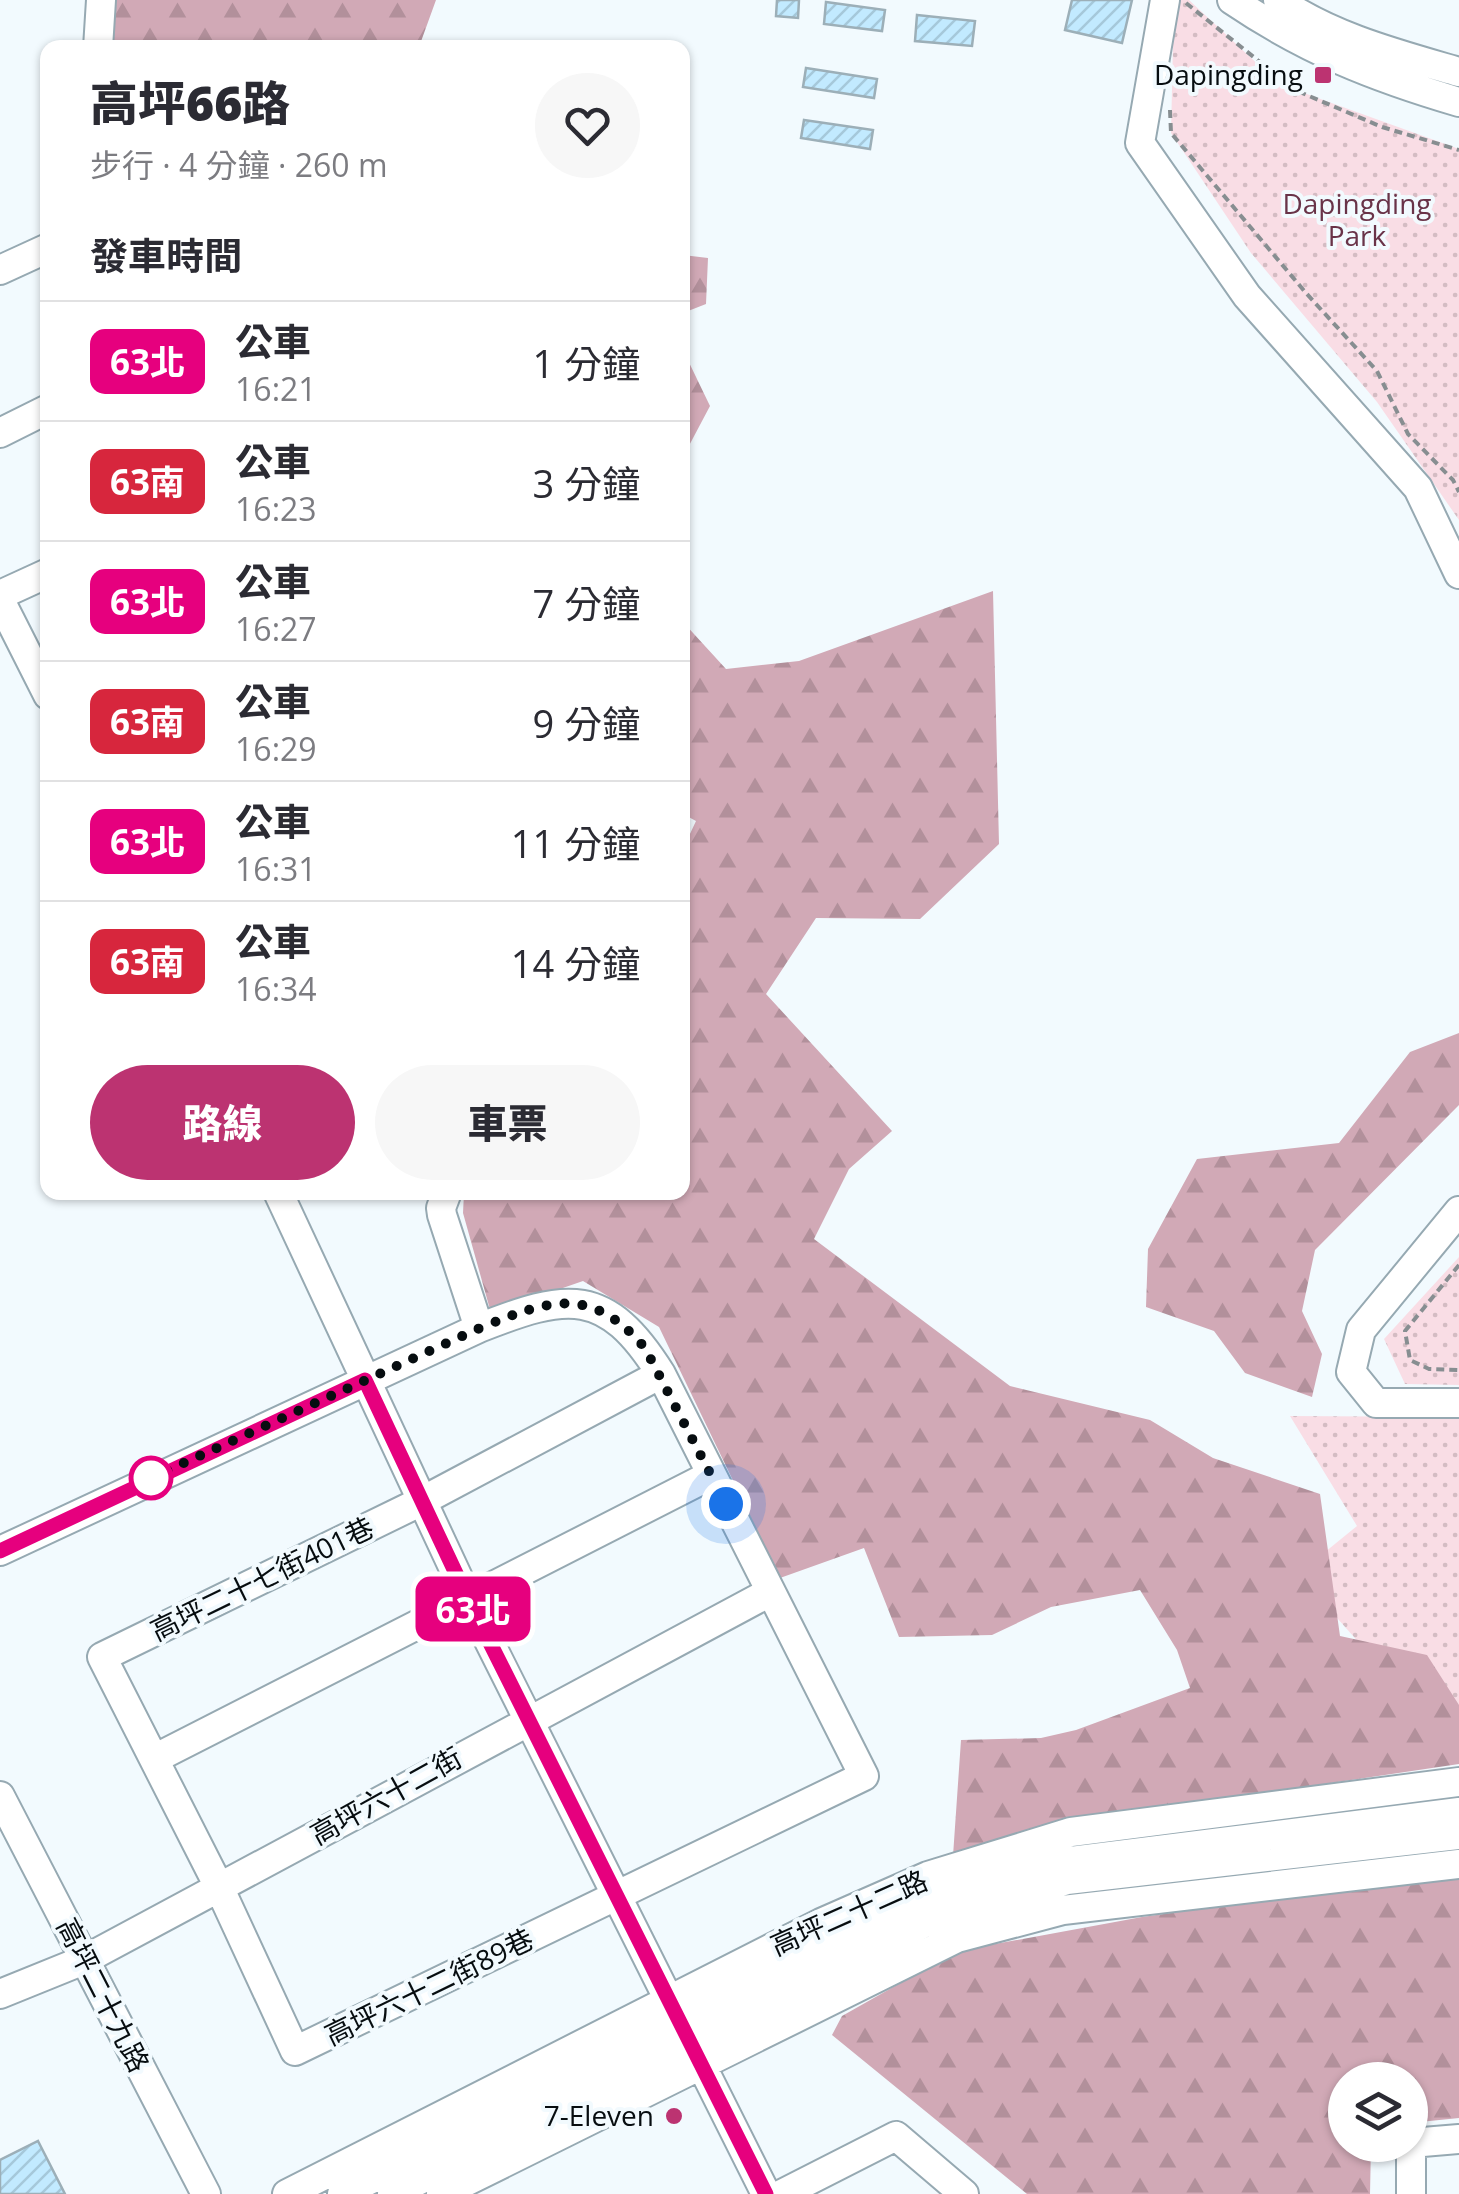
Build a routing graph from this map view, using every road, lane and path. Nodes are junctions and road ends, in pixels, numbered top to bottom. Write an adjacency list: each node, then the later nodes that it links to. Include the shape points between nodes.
1 (102, 0): 6 (street)
2 (1165, 0): 16 (street, via 1140,143 1247,296 1418,488)
3 (1182, 0): 10 (path, via 1295,90)
4 (1278, 0): 7 (street, via 1380,49)
5 (1246, 4): 9 (street, via 1291,38 1378,78)
6 (99, 40)
7 (1459, 72)
8 (1170, 96): 15 (path, via 1171,133 1377,371 1408,434)
9 (1459, 102)
10 (1459, 150)
11 (40, 252): 12 (street)
12 (0, 270)
13 (40, 413): 14 (street)
14 (0, 433)
15 (1459, 492)
16 (1459, 574)
17 (40, 577): 18 (street)
18 (0, 598): 19 (street)
19 (40, 679)
20 (282, 1200): 27 (street)
21 (445, 1200): 24 (street, via 442,1215)
22 (1459, 1211): 28 (street, via 1361,1330 1352,1372 1376,1403)
23 (1459, 1265): 25 (path, via 1405,1331 1410,1360)
24 (480, 1328): 26 (street, via 534,1306 576,1303 626,1326); 27 (street)
25 (1459, 1370)
26 (660, 1374): 29 (street); 30 (street, 高坪二十七街401巷)
27 (365, 1380): 30 (street); 31 (street)
28 (1459, 1403)
29 (711, 1476): 32 (street); 33 (street)
30 (422, 1501): 33 (street); 35 (street, 高坪二十七街401巷, via 102,1656)
31 (0, 1551)
32 (770, 1592): 34 (street, 高坪六十二街); 42 (street, via 864,1776)
33 (468, 1599): 34 (street); 35 (street)
34 (528, 1719): 41 (street, 高坪六十二街); 42 (street)
35 (154, 1759): 41 (street)
36 (1459, 1782): 45 (street, 高坪二十二路, via 1071,1832 928,1876 821,1922)
37 (0, 1796): 43 (street, 高坪二十九路)
38 (1459, 1812): 45 (street, 高坪二十二路, via 1056,1863 924,1902)
39 (1459, 1835): 45 (street, 高坪二十二路, via 1068,1880 924,1922)
40 (1459, 1864): 45 (street, 高坪二十二路, via 1063,1910 957,1938)
41 (219, 1887): 42 (street, 高坪六十二街89巷, via 296,2051); 43 (street, 高坪六十二街)
42 (617, 1897): 45 (street)
43 (84, 1960): 44 (street, 高坪六十二街); 47 (street, 高坪二十九路)
44 (0, 1994)
45 (683, 2032): 48 (street, 高坪二十二路); 49 (street, 高坪二十二路); 50 (street, 高坪二十二路); 51 (street, 高坪二十二路); 52 (street)
46 (1459, 2139): 55 (street, via 1412,2143)
47 (206, 2194)
48 (287, 2194)
49 (342, 2194)
50 (392, 2194)
51 (441, 2194)
52 (766, 2194)
53 (782, 2194): 54 (street, via 896,2136)
54 (964, 2194)
55 (1412, 2194)

